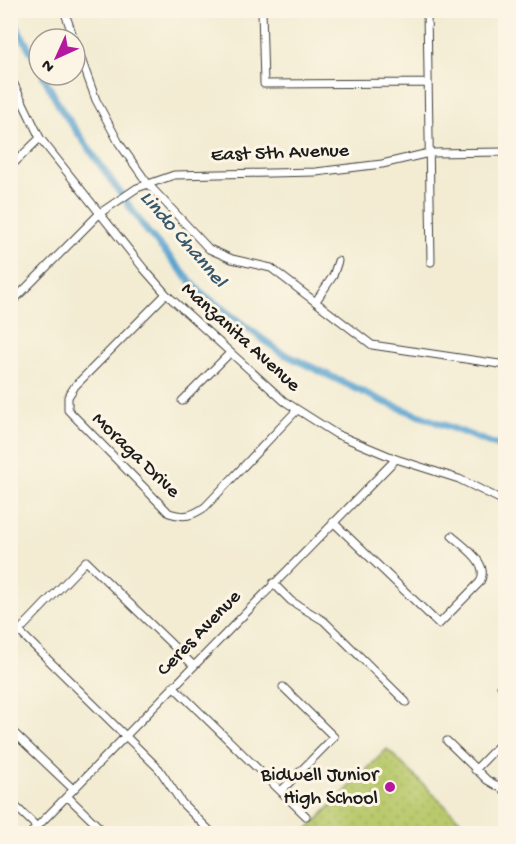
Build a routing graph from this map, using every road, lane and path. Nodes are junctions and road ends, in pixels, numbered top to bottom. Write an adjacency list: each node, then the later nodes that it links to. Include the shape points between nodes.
1 (64, 10): 4 (street)
2 (262, 10): 7 (street, via 264,84)
3 (427, 10): 7 (street)
4 (70, 27)
5 (87, 74): 12 (street, via 106,123)
6 (10, 76): 8 (street, Manzanita Avenue)
7 (427, 83): 10 (street)
8 (40, 138): 11 (street); 13 (street, Manzanita Avenue)
9 (506, 152): 10 (street, East 5th Avenue)
10 (429, 153): 12 (street, East 5th Avenue, via 351,169 193,173); 15 (street)
11 (10, 167)
12 (148, 184): 13 (street, East 5th Avenue); 17 (street, via 209,249 271,268)
13 (100, 213): 16 (street, Manzanita Avenue); 18 (street, East 5th Avenue)
14 (338, 261): 17 (street)
15 (431, 262)
16 (166, 294): 19 (street, Manzanita Avenue); 22 (street, Moraga Drive, via 75,386 68,397 68,410 169,513 181,517 205,507)
17 (316, 301): 20 (street, via 379,347)
18 (10, 304)
19 (230, 353): 21 (street); 22 (street, Manzanita Avenue)
20 (506, 365)
21 (182, 401)
22 (297, 410): 23 (street, Manzanita Avenue, via 336,434)
23 (396, 459): 24 (street, Manzanita Avenue, via 459,479); 25 (street, Ceres Avenue)
24 (506, 502)
25 (333, 522): 26 (street, via 439,624 484,574 483,566); 27 (street, Ceres Avenue)
26 (452, 536)
27 (273, 583): 28 (street, Ceres Avenue); 31 (street, via 291,601 324,621)
28 (193, 665): 29 (street, Ceres Avenue); 33 (street, via 86,561 19,631)
29 (173, 686): 33 (street, Ceres Avenue); 38 (street)
30 (283, 687): 38 (street, via 334,737)
31 (406, 702)
32 (10, 729): 37 (street)
33 (125, 735): 37 (street, Ceres Avenue); 46 (street)
34 (506, 738): 36 (street)
35 (447, 741): 36 (street)
36 (475, 770): 39 (street)
37 (73, 789): 40 (street, Ceres Avenue)
38 (281, 791): 42 (street)
39 (506, 791)
40 (67, 796): 43 (street, Ceres Avenue); 45 (street)
41 (10, 801): 43 (street)
42 (306, 816)
43 (36, 826): 44 (street, Ceres Avenue)
44 (30, 834)
45 (106, 834)
46 (213, 834)

